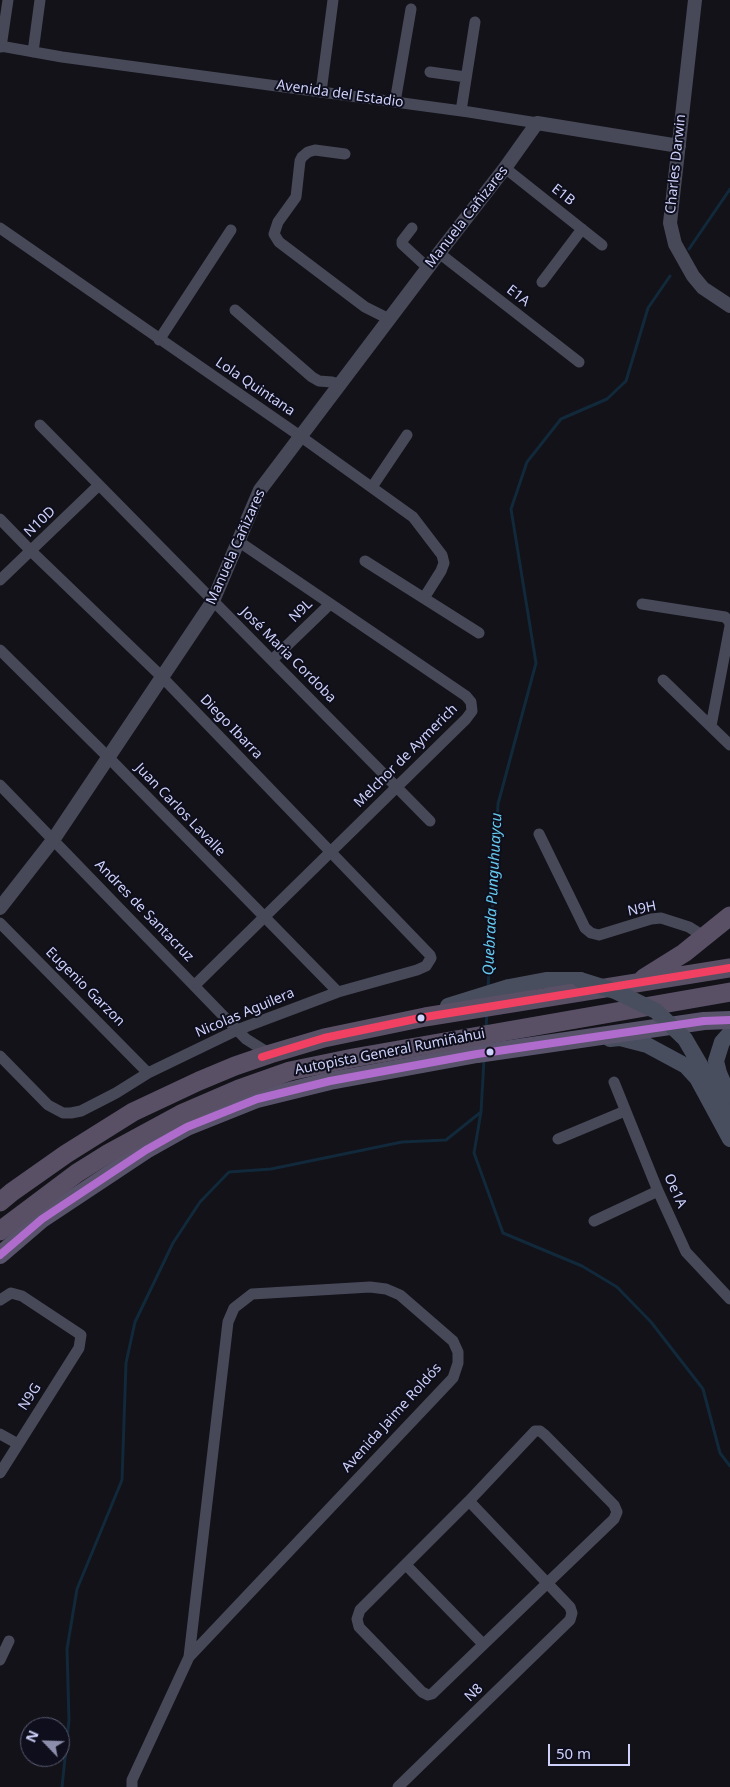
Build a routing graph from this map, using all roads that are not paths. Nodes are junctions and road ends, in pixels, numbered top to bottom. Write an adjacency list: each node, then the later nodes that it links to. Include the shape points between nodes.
1 (8, 0): 7 (street)
2 (40, 0): 8 (street)
3 (333, 0): 11 (street)
4 (695, 0): 15 (street, Charles Darwin)
5 (412, 9): 12 (street)
6 (475, 22): 10 (street)
7 (0, 46): 8 (street, Avenida del Estadio)
8 (33, 52): 11 (street, Avenida del Estadio)
9 (430, 72): 10 (street)
10 (466, 77): 13 (street)
11 (321, 92): 12 (street, Avenida del Estadio)
12 (395, 102): 13 (street, Avenida del Estadio)
13 (461, 111): 14 (street, Avenida del Estadio)
14 (537, 123): 15 (street, Avenida del Estadio); 17 (street, Manuela Cañizares)
15 (679, 146): 26 (street, Charles Darwin, via 670,223 675,244 693,276)
16 (345, 154): 28 (street, via 315,150 302,157 296,197 278,222 274,234 279,242 365,307)
17 (505, 168): 20 (street, E1B); 23 (street, Manuela Cañizares)
18 (0, 228): 29 (street, Lola Quintana)
19 (412, 228): 24 (street, via 402,244)
20 (582, 229): 22 (street, E1B); 25 (street)
21 (231, 230): 29 (street)
22 (602, 245)
23 (439, 253): 24 (street, Manuela Cañizares); 30 (street, E1A)
24 (428, 268): 28 (street, Manuela Cañizares)
25 (542, 282)
26 (730, 306)
27 (235, 310): 31 (street, via 312,377)
28 (389, 319): 31 (street, Manuela Cañizares)
29 (159, 340): 34 (street, Lola Quintana)
30 (579, 362)
31 (339, 384): 34 (street, Manuela Cañizares)
32 (40, 425): 35 (street, José Maria Cordoba)
33 (407, 435): 36 (street)
34 (300, 436): 36 (street, Lola Quintana); 38 (street, Manuela Cañizares, via 260,490)
35 (100, 485): 39 (street, N10D); 43 (street, José Maria Cordoba)
36 (372, 487): 42 (street, Lola Quintana, via 413,517 442,555 441,571)
37 (0, 519): 39 (street, Diego Ibarra)
38 (238, 541): 43 (street, Manuela Cañizares); 44 (street, Melchor de Aymerich)
39 (31, 551): 41 (street, N10D); 50 (street, Diego Ibarra)
40 (365, 561): 42 (street)
41 (0, 580)
42 (424, 598): 47 (street)
43 (214, 601): 49 (street, José Maria Cordoba); 50 (street, Manuela Cañizares)
44 (330, 604): 49 (street, N9L); 56 (street, Melchor de Aymerich, via 471,702 470,715)
45 (642, 604): 46 (street, via 725,617)
46 (730, 623): 52 (street)
47 (479, 633)
48 (0, 650): 54 (street, Juan Carlos Lavalle)
49 (272, 660): 56 (street, José Maria Cordoba)
50 (162, 677): 54 (street, Manuela Cañizares); 60 (street, Diego Ibarra)
51 (663, 680): 52 (street)
52 (711, 726): 53 (street)
53 (730, 744)
54 (109, 758): 59 (street, Manuela Cañizares); 63 (street, Juan Carlos Lavalle)
55 (0, 785): 59 (street, Andres de Santacruz)
56 (398, 787): 57 (street, José Maria Cordoba); 60 (street, Melchor de Aymerich)
57 (430, 821)
58 (539, 834): 65 (street, N9H, via 585,928 591,933 599,935 661,918 689,927)
59 (53, 840): 61 (street, Manuela Cañizares); 69 (street, Andres de Santacruz)
60 (330, 852): 63 (street, Melchor de Aymerich); 66 (street, Diego Ibarra, via 430,955)
61 (0, 908)
62 (730, 916): 65 (highway)
63 (264, 917): 69 (street, Melchor de Aymerich); 70 (street, Juan Carlos Lavalle)
64 (0, 923): 80 (street, Eugenio Garzon)
65 (704, 937): 68 (highway)
66 (429, 962): 70 (street, Nicolas Aguilera, via 417,970)
67 (730, 968): 68 (highway, Autopista General Rumiñahui)
68 (637, 982): 73 (highway, Autopista General Rumiñahui)
69 (195, 985): 74 (street, Andres de Santacruz)
70 (338, 992): 74 (street, Nicolas Aguilera)
71 (730, 992): 76 (highway, Autopista General Rumiñahui)
72 (730, 1020): 77 (main road)
73 (369, 1028): 78 (highway, Autopista General Rumiñahui); 84 (main road, bridge, via 509,987 546,980 580,980 615,990 656,1011 685,1039)
74 (237, 1030): 78 (street, Andres de Santacruz); 80 (street, Nicolas Aguilera)
75 (730, 1033): 82 (main road, via 722,1042 716,1061)
76 (485, 1044): 77 (main road); 90 (highway, Autopista General Rumiñahui, via 352,1058 290,1071 239,1089 181,1114 108,1153); 91 (main road, via 256,1099 187,1127 146,1150 42,1219)
77 (509, 1049): 86 (main road, via 620,1038 647,1045 686,1066 697,1078)
78 (270, 1054): 88 (highway, Autopista General Rumiñahui, via 132,1112)
79 (0, 1056): 80 (street, Nicolas Aguilera, via 52,1107 63,1113 81,1111)
80 (148, 1073)
81 (614, 1082): 83 (street, Oe1A)
82 (730, 1098)
83 (625, 1111): 85 (street); 87 (street, Oe1A)
84 (730, 1124)
85 (558, 1139)
86 (730, 1139)
87 (658, 1191): 89 (street); 92 (street, Oe1A, via 686,1252)
88 (0, 1202)
89 (594, 1220)
90 (0, 1231)
91 (0, 1255)
92 (730, 1299)
93 (0, 1300): 95 (street, N9G, via 11,1293 22,1296 81,1335 80,1348)
94 (0, 1434): 95 (street)
95 (18, 1444): 96 (street, N9G)
96 (0, 1473)
97 (470, 1501): 98 (street); 99 (street); 99 (street, via 535,1431 540,1431 614,1505 617,1512 614,1518)
98 (406, 1565): 101 (street); 101 (street, via 360,1610 357,1618 359,1626 422,1692 432,1694)
99 (548, 1582): 101 (street); 105 (street, N8, via 570,1607 570,1620)
100 (9, 1641): 103 (street)
101 (483, 1644)
102 (189, 1657): 102 (street, Avenida Jaime Roldós, via 228,1322 234,1308 252,1294 370,1287 400,1295 453,1341 458,1352 453,1378); 104 (street, Avenida Jaime Roldós, via 132,1780)
103 (0, 1660)
104 (132, 1787)
105 (398, 1787)

